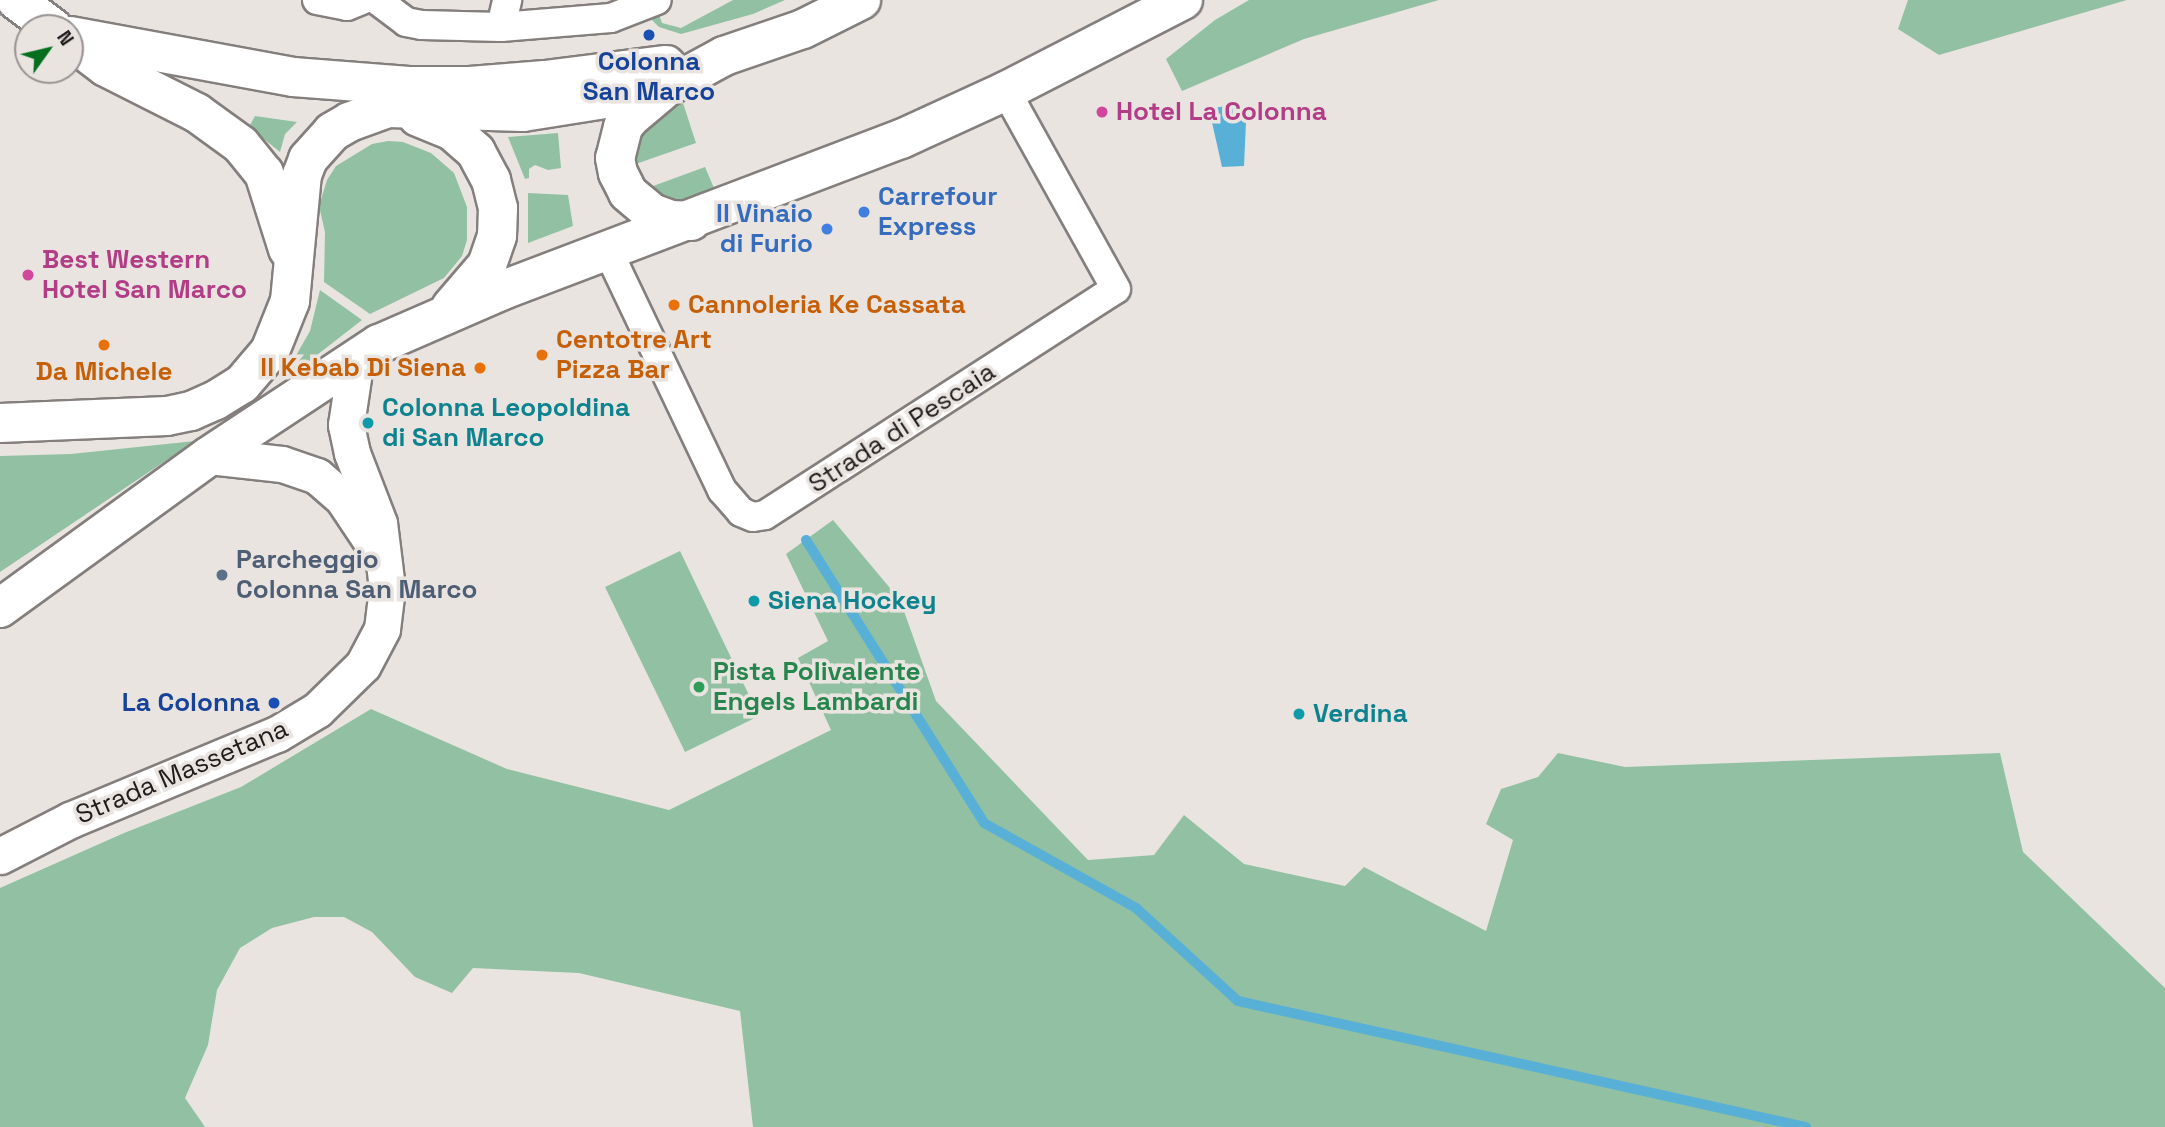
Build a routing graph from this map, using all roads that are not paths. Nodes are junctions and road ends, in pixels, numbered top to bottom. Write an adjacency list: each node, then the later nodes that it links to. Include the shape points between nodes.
1 (16, 0): 8 (main road)
2 (317, 0): 3 (street, via 347,6)
3 (362, 0)
4 (377, 0): 9 (street, via 406,22)
5 (657, 0): 9 (street, via 611,18)
6 (861, 0): 10 (main road)
7 (1183, 0): 16 (main road)
8 (34, 14)
9 (504, 14)
10 (811, 14): 13 (main road)
11 (84, 40): 14 (main road)
12 (84, 49): 20 (main road, via 106,67 197,113 241,145 264,173)
13 (724, 56): 14 (main road, via 470,86); 15 (main road)
14 (293, 77): 17 (main road)
15 (667, 87): 17 (main road, via 523,112); 18 (main road, via 623,127 615,158 628,193 652,213 671,220)
16 (1006, 91): 18 (main road, via 901,139); 19 (street, Strada di Pescaia, via 1116,289 775,510 753,517 741,512 722,491)
17 (388, 108): 20 (main road, via 367,113 332,132 308,159 302,175); 21 (main road, via 437,122 464,139 484,164 496,193 499,224 494,250 478,279)
18 (691, 220): 19 (main road)
19 (608, 251): 21 (main road)
20 (293, 271): 23 (main road, via 290,301 270,351 242,384 216,400 167,416)
21 (444, 314): 22 (main road)
22 (356, 358): 24 (main road); 25 (street, Strada Massetana, via 346,425 379,523)
23 (0, 423)
24 (209, 456): 25 (street, Strada Massetana, via 282,464 317,476 342,499); 26 (main road)
25 (382, 556): 27 (street, Strada Massetana, via 387,601 377,641 355,674 317,710 277,734 70,820)
26 (0, 608)
27 (0, 856)

